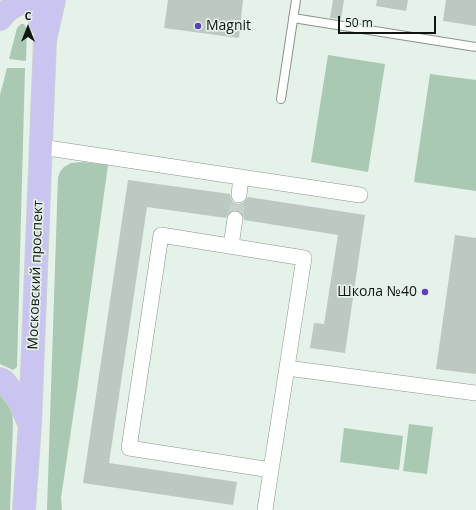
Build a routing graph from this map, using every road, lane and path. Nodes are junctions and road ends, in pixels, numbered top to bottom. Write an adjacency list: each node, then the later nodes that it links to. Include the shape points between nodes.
1 (7, 0): 5 (main road)
2 (40, 0): 7 (main road, Московский проспект)
3 (54, 0): 7 (main road, Московский проспект)
4 (296, 0): 6 (lane)
5 (0, 17): 7 (main road, via 20,3 32,5)
6 (293, 18): 8 (lane); 9 (lane)
7 (44, 32): 10 (main road, Московский проспект)
8 (476, 47)
9 (281, 99)
10 (41, 147): 11 (street); 19 (main road, Московский проспект)
11 (241, 177): 12 (street); 13 (street)
12 (360, 195)
13 (239, 196)
14 (235, 219): 15 (street)
15 (232, 246): 16 (street, via 304,258); 20 (street, via 161,235 129,448)
16 (286, 368): 18 (street); 20 (street)
17 (0, 378): 19 (main road, via 19,400)
18 (476, 393)
19 (30, 424): 21 (main road, Московский проспект)
20 (271, 470): 22 (street)
21 (24, 510)
22 (265, 510)

